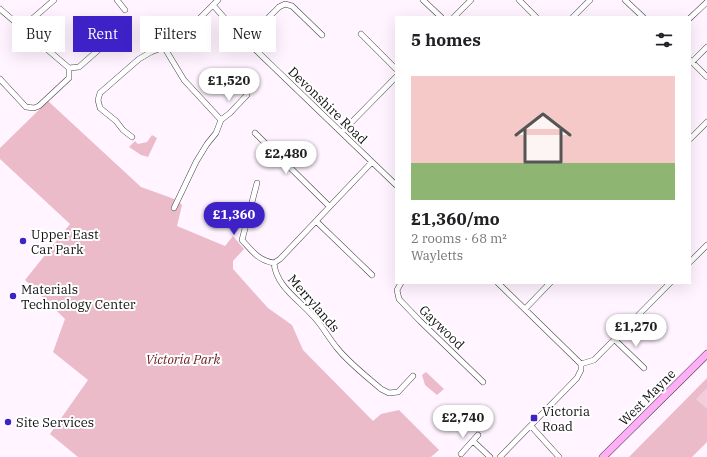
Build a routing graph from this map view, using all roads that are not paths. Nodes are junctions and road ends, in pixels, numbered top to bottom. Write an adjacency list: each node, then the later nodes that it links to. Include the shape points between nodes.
1 (54, 0): 13 (street)
2 (117, 0): 12 (street)
3 (218, 0): 10 (street)
4 (423, 0): 17 (street)
5 (471, 0): 18 (street)
6 (519, 0): 19 (street)
7 (590, 0): 20 (street)
8 (625, 0): 21 (street)
9 (707, 2): 22 (street)
10 (213, 5): 14 (street); 15 (street, Devonshire Road)
11 (0, 9): 23 (street)
12 (125, 10)
13 (36, 16)
14 (202, 16)
15 (223, 16)
16 (269, 16): 25 (street, via 279,6 292,6)
17 (440, 16)
18 (458, 16)
19 (535, 16)
20 (574, 16)
21 (642, 16)
22 (691, 17)
23 (12, 18)
24 (360, 34): 34 (street)
25 (322, 35)
26 (707, 47): 32 (street)
27 (51, 52): 33 (street)
28 (96, 52): 33 (street, via 79,67)
29 (151, 52): 43 (street, via 139,59 100,93 98,100 100,108)
30 (167, 52): 39 (street, via 184,80)
31 (259, 52): 41 (street, Devonshire Road)
32 (691, 61): 35 (street)
33 (69, 68): 37 (street, via 69,78 34,108 26,107)
34 (395, 68)
35 (707, 77)
36 (395, 78): 41 (street)
37 (0, 79)
38 (247, 95): 39 (street)
39 (221, 120): 49 (street, via 216,133 196,162)
40 (707, 122): 44 (street)
41 (342, 132): 45 (street, Devonshire Road)
42 (255, 133): 48 (street)
43 (132, 137)
44 (691, 138)
45 (372, 162): 47 (street, Devonshire Road); 48 (street)
46 (258, 183): 53 (street, via 242,240 258,258)
47 (395, 184)
48 (329, 206): 50 (street)
49 (174, 208)
50 (316, 221): 53 (street); 54 (street)
51 (707, 245): 52 (street)
52 (691, 261)
53 (274, 263): 64 (street, Merrylands, via 278,278 288,291 314,317 337,348 381,389 389,393 398,392)
54 (372, 275)
55 (400, 284): 65 (street, Gaywood, via 397,290 399,299)
56 (499, 284): 59 (street)
57 (549, 284): 59 (street)
58 (669, 284): 60 (street)
59 (525, 309): 62 (street)
60 (615, 340): 62 (street, via 594,360); 63 (street)
61 (707, 354): 73 (main road, West Mayne)
62 (581, 364): 66 (street, via 577,378)
63 (644, 368)
64 (413, 376)
65 (483, 382)
66 (531, 426): 71 (street); 72 (street)
67 (478, 435): 68 (street)
68 (473, 441): 69 (street); 70 (street)
69 (461, 454)
70 (490, 457)
71 (500, 457)
72 (560, 457)
73 (603, 457)

